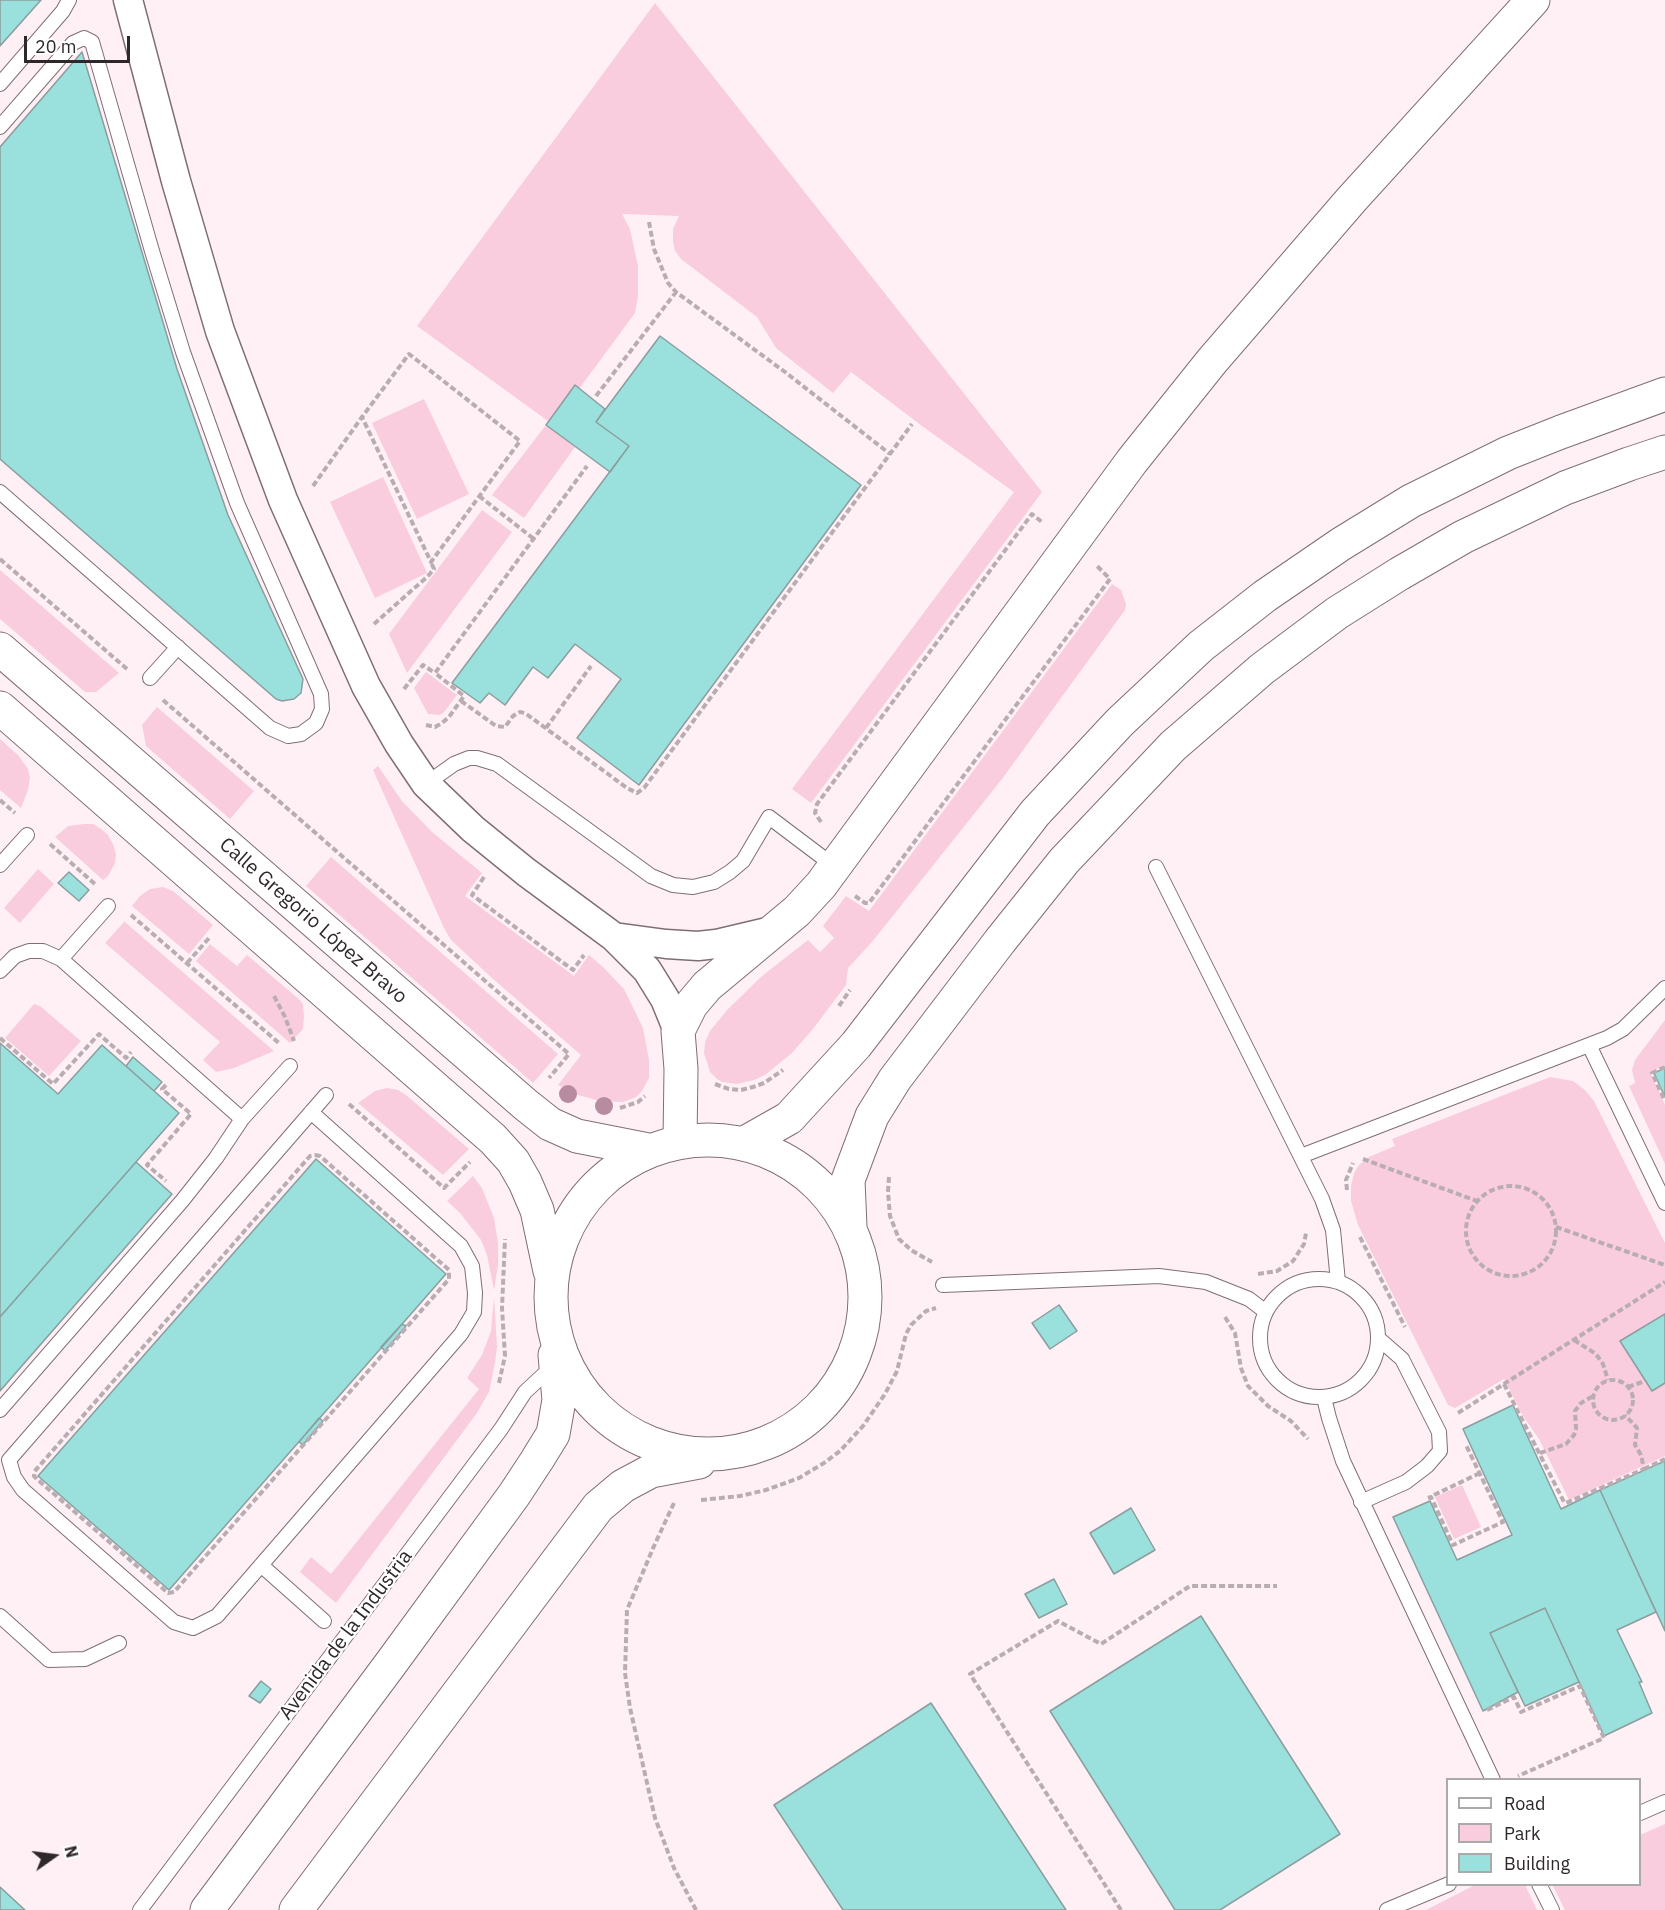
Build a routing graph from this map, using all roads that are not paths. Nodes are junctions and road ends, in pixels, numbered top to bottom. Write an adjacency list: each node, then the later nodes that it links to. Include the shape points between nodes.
1 (69, 0): 4 (lane)
2 (128, 0): 13 (street, via 220,331 283,500 366,686)
3 (1533, 0): 17 (main road, via 1352,199 1212,361 1132,461)
4 (0, 84)
5 (0, 127): 9 (lane, via 73,43 84,38 93,42 187,362 237,503 321,693 322,709 316,723 301,734 288,736 270,728)
6 (1665, 394): 31 (main road, via 1508,453 1411,501 1265,596 1201,646 1120,722 1035,813 856,1045 789,1118)
7 (1665, 453): 35 (main road, via 1565,488 1463,537 1399,574 1337,613 1262,669 1173,746 1064,861 896,1079 872,1116 848,1180)
8 (0, 492): 9 (lane)
9 (178, 647): 11 (lane)
10 (0, 649): 32 (main road, Calle Gregorio López Bravo, via 550,1124 576,1136)
11 (150, 678)
12 (0, 708): 36 (main road, via 494,1140 513,1161 537,1210)
13 (426, 784): 17 (lane, via 469,758 497,764 651,876 674,885 693,887 714,882 730,872 743,861 769,817); 20 (street, via 473,829)
14 (27, 835): 15 (lane)
15 (0, 865)
16 (1156, 867): 33 (lane)
17 (841, 878): 19 (main road)
18 (108, 906): 21 (lane)
19 (771, 932): 20 (street, via 698,946); 24 (main road, via 707,986 691,1005)
20 (614, 937): 24 (street, via 647,970)
21 (61, 959): 22 (lane, via 43,951 29,951 15,956); 29 (lane)
22 (0, 971)
23 (1665, 988): 25 (lane, via 1623,1029)
24 (678, 1031): 30 (main road)
25 (1589, 1045): 33 (lane); 34 (lane)
26 (290, 1066): 29 (lane)
27 (326, 1095): 28 (lane)
28 (311, 1112): 46 (lane, via 461,1246 472,1266 474,1312 461,1334); 46 (lane, via 9,1460 23,1490 174,1622 193,1628 217,1616)
29 (242, 1119): 43 (lane, via 182,1201)
30 (680, 1141): 31 (main road); 32 (main road)
31 (743, 1144): 35 (main road, via 801,1169 836,1204)
32 (648, 1150): 36 (main road, via 612,1171 589,1192 571,1217 558,1246)
33 (1301, 1156): 37 (lane, via 1333,1230)
34 (1665, 1203)
35 (850, 1227): 44 (main road, via 862,1262 866,1291 858,1349 833,1394 794,1431)
36 (551, 1276): 41 (main road)
37 (1338, 1282): 39 (lane, via 1322,1279 1297,1283 1275,1297); 40 (lane, via 1356,1291 1370,1307)
38 (943, 1285): 39 (lane, via 1159,1276 1206,1282 1249,1299)
39 (1266, 1311): 42 (lane, via 1260,1347 1265,1364 1290,1390 1306,1397)
40 (1378, 1338): 42 (lane, via 1372,1365 1361,1381 1344,1393); 45 (lane, via 1402,1359 1439,1432 1440,1451 1406,1482)
41 (555, 1351): 44 (main road, via 582,1393 627,1433 684,1454); 55 (lane, Avenida de la Industria, via 501,1429); 56 (main road, via 559,1400 553,1434 537,1460)
42 (1324, 1398): 45 (lane, via 1343,1461)
43 (0, 1410)
44 (744, 1452): 57 (main road, via 651,1471 623,1486 598,1507)
45 (1361, 1502): 50 (lane)
46 (261, 1565): 48 (lane)
47 (0, 1616): 49 (lane, via 50,1660 85,1659)
48 (324, 1621)
49 (119, 1643)
50 (1493, 1778)
51 (1665, 1802): 52 (lane)
52 (1641, 1813)
53 (1446, 1885): 58 (lane)
54 (1540, 1886): 59 (lane)
55 (140, 1910)
56 (207, 1910)
57 (296, 1910)
58 (1387, 1910)
59 (1552, 1910)

